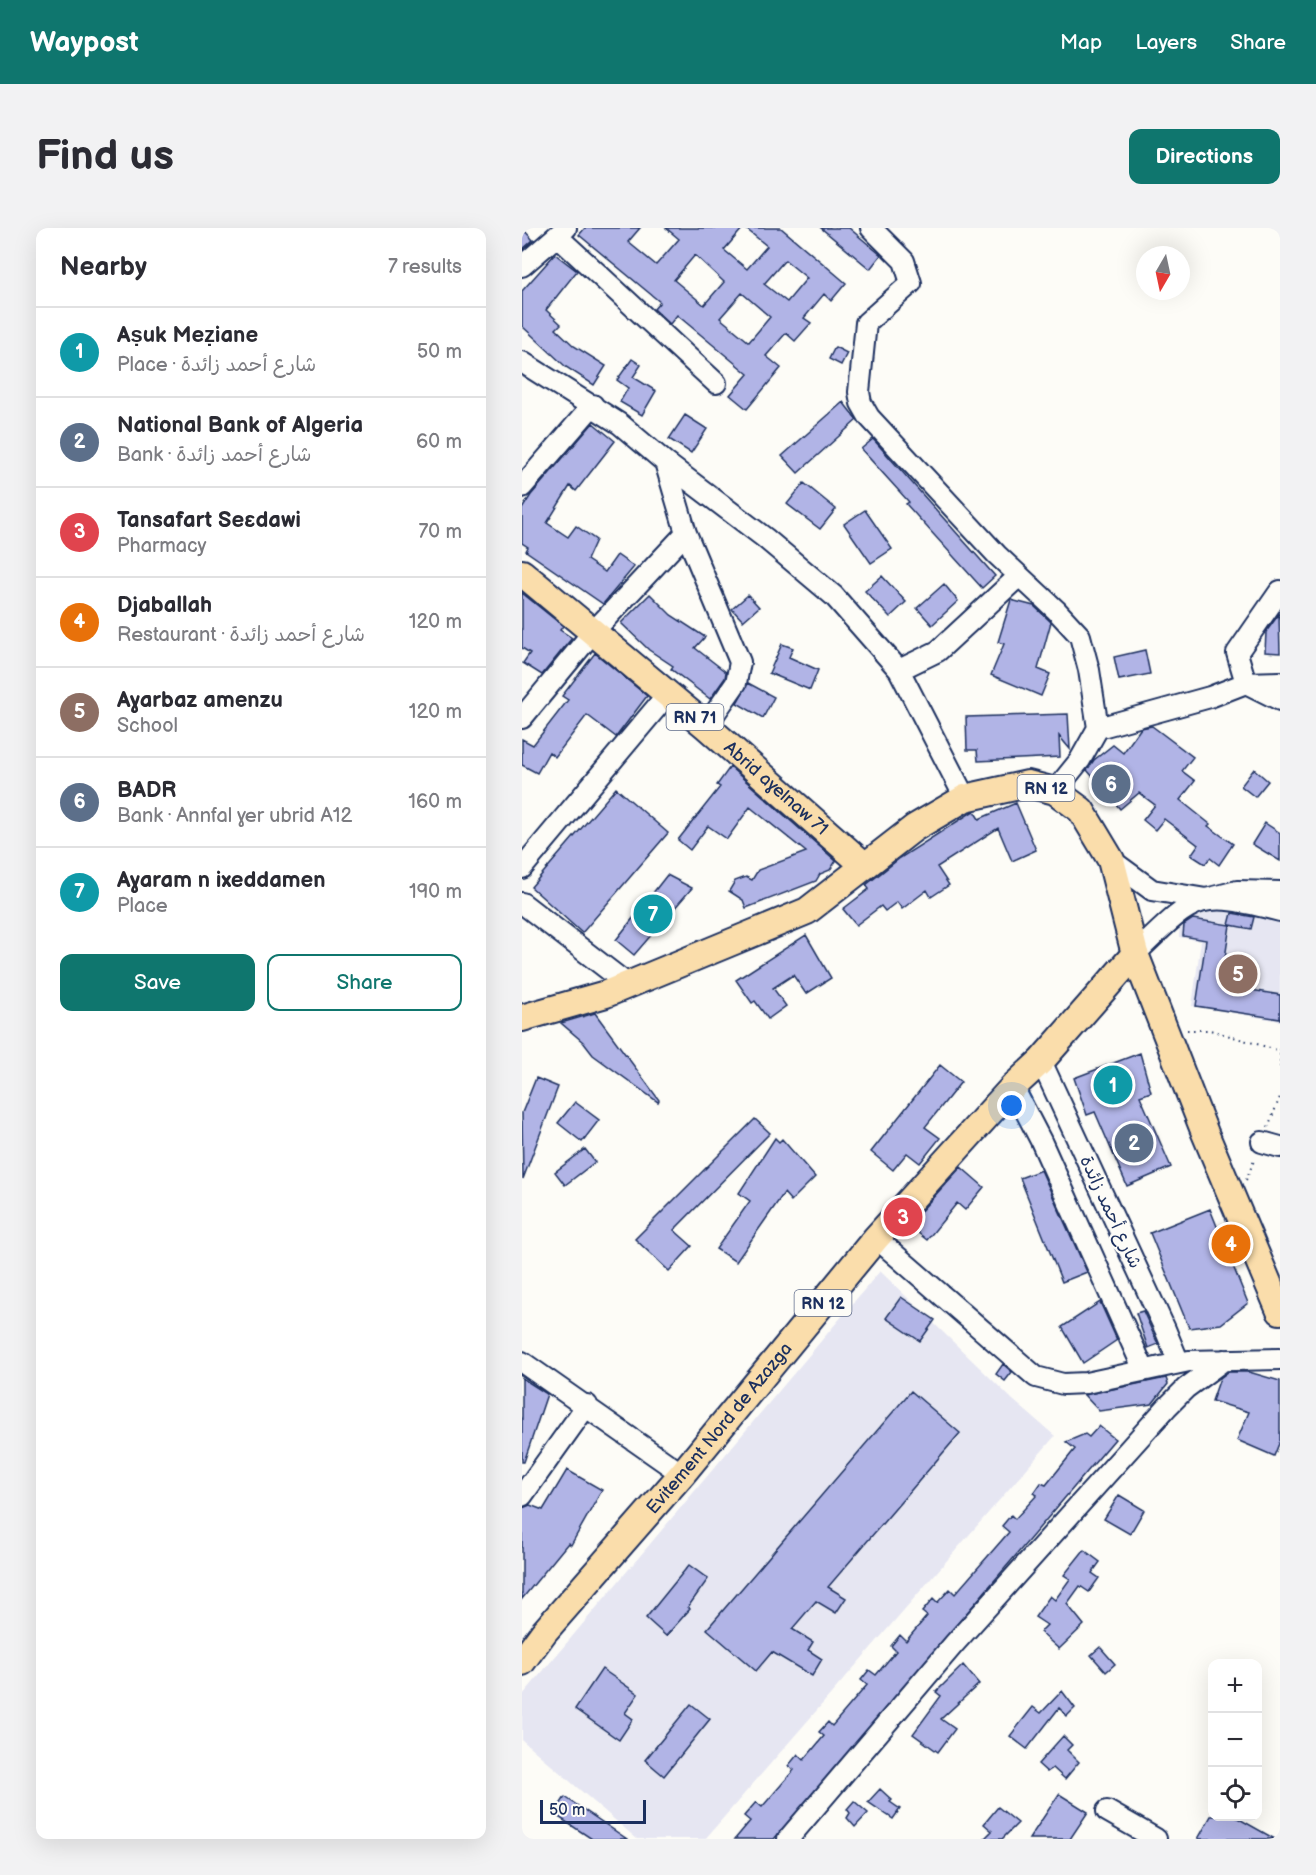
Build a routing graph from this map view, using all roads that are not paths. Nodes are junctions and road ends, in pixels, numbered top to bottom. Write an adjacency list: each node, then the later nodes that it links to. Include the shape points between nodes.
1 (871, 228): 11 (street, via 904,261 911,283 866,323 861,403 891,443)
2 (561, 232): 3 (street); 5 (street)
3 (522, 266)
4 (522, 362): 6 (street)
5 (716, 383)
6 (593, 405): 7 (street); 8 (street)
7 (665, 462): 9 (street); 14 (street, via 765,537 834,597)
8 (522, 487)
9 (686, 533): 13 (street); 20 (street, via 740,662 736,683)
10 (522, 573): 13 (main road, Abrid aɣelnaw 71 / RN 71)
11 (1019, 576): 14 (street, via 938,651); 21 (street, via 1080,636)
12 (1280, 591): 16 (street, via 1237,653)
13 (593, 632): 17 (main road, Abrid aɣelnaw 71 / RN 71); 19 (street)
14 (899, 670): 23 (street)
15 (1280, 682): 16 (street)
16 (1246, 683): 18 (street); 21 (street)
17 (667, 695): 20 (main road, Abrid aɣelnaw 71 / RN 71); 26 (street)
18 (1280, 700)
19 (522, 718)
20 (706, 726): 25 (main road, Abrid aɣelnaw 71 / RN 71)
21 (1098, 728): 22 (street, via 1080,760)
22 (1055, 791): 23 (main road, RN 12, via 1028,784); 24 (main road, RN 12, via 1081,810)
23 (965, 798): 25 (main road, RN 12, via 914,828)
24 (1111, 860): 28 (street, via 1152,890); 31 (main road, RN 12)
25 (865, 866): 32 (main road, RN 12, via 807,911)
26 (522, 868)
27 (1280, 892): 28 (street, via 1237,891)
28 (1206, 899): 30 (street, via 1244,901); 31 (street, via 1177,913)
29 (522, 903): 32 (street)
30 (1280, 911)
31 (1135, 954): 34 (main road, Evitement Nord de Azazga / RN 12); 37 (main road, RN 12)
32 (627, 984): 33 (main road, RN 12, via 606,994)
33 (522, 1018)
34 (1041, 1061): 35 (main road, Evitement Nord de Azazga / RN 12); 41 (street, شارع أحمد زائدة)
35 (1013, 1087): 36 (main road, Evitement Nord de Azazga / RN 12); 42 (street, شارع أحمد زائدة)
36 (876, 1238): 42 (street, via 1036,1377 1063,1384 1086,1383); 44 (main road, Evitement Nord de Azazga / RN 12)
37 (1280, 1311)
38 (1280, 1359): 39 (street)
39 (1224, 1360): 41 (street); 48 (street, via 1186,1388 1160,1416 954,1644)
40 (522, 1362): 43 (street)
41 (1179, 1363): 42 (street)
42 (1143, 1370)
43 (587, 1406): 44 (street); 45 (street)
44 (682, 1474): 46 (main road, Evitement Nord de Azazga / RN 12)
45 (522, 1496)
46 (522, 1662)
47 (1107, 1811): 49 (street)
48 (788, 1839)
49 (1156, 1839)

